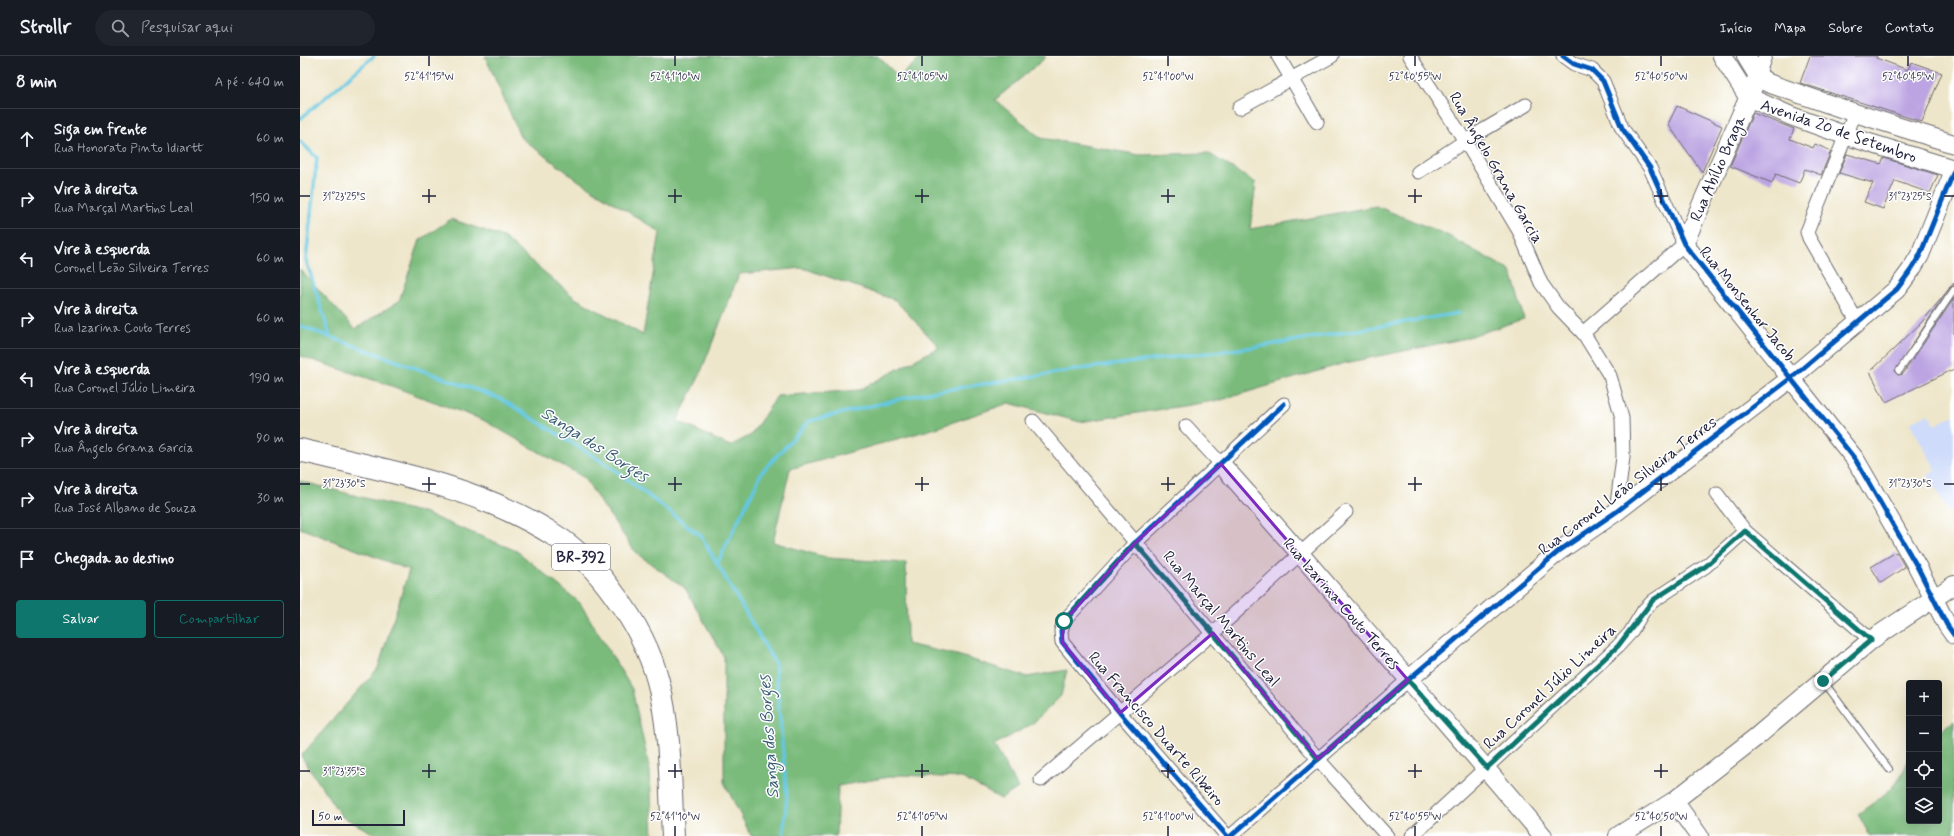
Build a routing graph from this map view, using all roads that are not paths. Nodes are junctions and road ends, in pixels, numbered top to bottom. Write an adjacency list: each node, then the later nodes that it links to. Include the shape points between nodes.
1 (1278, 56): 9 (street)
2 (1332, 56): 9 (street)
3 (1410, 56): 16 (street, Rua Ângelo Grana Garcia)
4 (1562, 56): 20 (street, Rua Monsenhor Jacob, via 1574,64 1592,70 1603,81 1622,128 1650,168)
5 (1722, 56): 10 (street, Avenida 20 de Setembro)
6 (1746, 56): 8 (street, Avenida 20 de Setembro)
7 (1765, 56): 8 (street, Rua Abílio Braga)
8 (1758, 76): 10 (street, Rua Abílio Braga); 13 (street, Avenida 20 de Setembro, via 1768,83)
9 (1293, 79): 12 (street); 14 (street)
10 (1748, 97): 15 (street, Avenida 20 de Setembro, via 1791,116); 20 (street, Rua Abílio Braga)
11 (1526, 105): 16 (street)
12 (1239, 108)
13 (1855, 113): 15 (street); 17 (street, Avenida 20 de Setembro)
14 (1317, 122)
15 (1848, 136): 18 (street, Avenida 20 de Setembro); 22 (street, via 1807,232)
16 (1465, 141): 19 (street); 23 (street, Rua Ângelo Grana Garcia, via 1519,231 1542,283 1558,307)
17 (1954, 144)
18 (1954, 170): 22 (street, Rua Coronel Leão Silveira Terres, via 1920,255 1911,270 1897,289)
19 (1418, 172)
20 (1684, 244): 23 (street, Rua Abílio Braga); 25 (street, Rua Monsenhor Jacob)
21 (1954, 290): 24 (lane)
22 (1857, 321): 25 (street, Rua Coronel Leão Silveira Terres)
23 (1583, 333): 33 (street, Rua Ângelo Grana Garcia, via 1610,376 1622,418 1623,456)
24 (1899, 371)
25 (1791, 378): 33 (street, Rua Coronel Leão Silveira Terres); 38 (street, Rua Monsenhor Jacob, via 1855,459)
26 (1284, 404): 30 (street)
27 (1033, 421): 35 (street, Rua Marçal Martins Leal)
28 (1186, 426): 30 (street, Rua Izarina Couto Terres)
29 (300, 450): 50 (highway, BR-392, via 403,475 487,501 555,535 592,568 628,612 649,654 658,681 667,739)
30 (1221, 464): 35 (street); 36 (street, Rua Izarina Couto Terres)
31 (1717, 494): 34 (street)
32 (1346, 512): 36 (street)
33 (1616, 512): 42 (street, Rua Coronel Leão Silveira Terres, via 1559,551)
34 (1745, 531): 41 (street); 46 (street, Rua Coronel Júlio Limeira, via 1706,566 1653,600 1618,646)
35 (1135, 543): 39 (street, Rua Marçal Martins Leal); 44 (street, Rua Francisco Duarte Ribeiro, via 1064,621 1061,631 1062,642)
36 (1300, 553): 39 (street); 42 (street, Rua Izarina Couto Terres)
37 (1954, 585): 38 (street)
38 (1934, 597): 40 (street, Rua Monsenhor Jacob); 41 (street)
39 (1213, 633): 44 (street); 45 (street, Rua Marçal Martins Leal)
40 (1954, 635)
41 (1871, 640): 43 (street)
42 (1408, 680): 45 (street); 46 (street, Rua Izarina Couto Terres)
43 (1823, 681): 47 (lane); 49 (street)
44 (1120, 713): 48 (street); 51 (street, Rua Francisco Duarte Ribeiro)
45 (1318, 759): 52 (street); 53 (street, Rua Marçal Martins Leal)
46 (1487, 768): 54 (street, Rua Coronel Júlio Limeira); 55 (street, Rua Izarina Couto Terres)
47 (1889, 769)
48 (1041, 780)
49 (1674, 801): 56 (street); 57 (street)
50 (673, 836)
51 (1227, 836)
52 (1231, 836)
53 (1387, 836)
54 (1412, 836)
55 (1543, 836)
56 (1618, 836)
57 (1699, 836)

